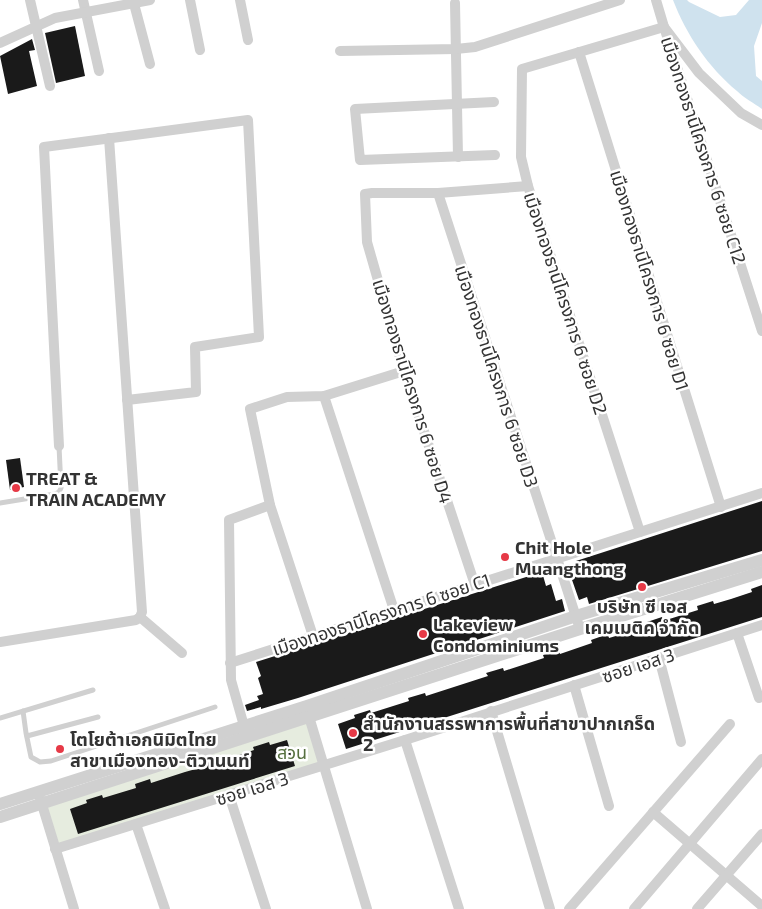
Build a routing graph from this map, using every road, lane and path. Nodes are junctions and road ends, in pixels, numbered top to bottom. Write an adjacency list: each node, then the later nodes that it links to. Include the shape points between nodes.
1 (30, 0): 11 (street)
2 (83, 0): 10 (street)
3 (150, 0): 9 (street)
4 (190, 0): 16 (street)
5 (240, 0): 13 (street)
6 (620, 0): 15 (street, via 475,47)
7 (656, 0): 12 (street, เมืองทองธานีโครงการ 6 ซอย C12)
8 (454, 1): 15 (street)
9 (134, 2): 10 (street); 19 (street)
10 (86, 12): 11 (street, via 55,18); 20 (street)
11 (36, 26): 14 (street); 21 (street)
12 (664, 27): 18 (street); 24 (street, via 699,73 741,113); 30 (street, เมืองทองธานีโครงการ 6 ซอย C12)
13 (248, 40)
14 (0, 43)
15 (456, 49): 17 (street); 23 (street)
16 (200, 50)
17 (340, 51)
18 (579, 52): 28 (street, เมืองทองธานีโครงการ 6 ซอย D2, via 522,69 521,157); 38 (street, เมืองทองธานีโครงการ 6 ซอย D1)
19 (150, 64)
20 (99, 71)
21 (50, 86)
22 (494, 102): 23 (street)
23 (457, 104): 27 (street); 27 (street, via 355,109 360,160)
24 (762, 125)
25 (109, 138): 33 (street); 33 (street, via 248,120 259,337 195,347 196,392); 34 (street, via 44,147)
26 (495, 155): 27 (street)
27 (458, 157)
28 (528, 186): 29 (street); 39 (street, เมืองทองธานีโครงการ 6 ซอย D2)
29 (438, 193): 31 (street, เมืองทองธานีโครงการ 6 ซอย D4, via 365,194 366,242); 40 (street, เมืองทองธานีโครงการ 6 ซอย D3)
30 (762, 331)
31 (404, 371): 32 (street); 43 (street, เมืองทองธานีโครงการ 6 ซอย D4)
32 (324, 396): 37 (street, via 288,397 250,408); 44 (street)
33 (127, 400): 45 (street, via 142,607)
34 (59, 446): 36 (lane, via 61,488 58,492)
35 (762, 493): 38 (street, เมืองทองธานีโครงการ 6 ซอย C1)
36 (0, 503)
37 (270, 505): 49 (street); 53 (street, via 229,520)
38 (721, 506): 39 (street, เมืองทองธานีโครงการ 6 ซอย C1)
39 (640, 532): 40 (street, เมืองทองธานีโครงการ 6 ซอย C1)
40 (557, 558): 43 (street, เมืองทองธานีโครงการ 6 ซอย C1); 46 (street, เมืองทองธานีโครงการ 6 ซอย D3)
41 (762, 560): 46 (street)
42 (762, 572): 46 (street)
43 (475, 585): 44 (street, เมืองทองธานีโครงการ 6 ซอย C1)
44 (394, 610): 49 (street, เมืองทองธานีโครงการ 6 ซอย C1)
45 (140, 617): 50 (street); 51 (street)
46 (578, 622): 59 (street)
47 (762, 625): 48 (street, ซอย เอส 3)
48 (737, 633): 52 (street, ซอย เอส 3); 56 (street)
49 (313, 636): 53 (street, เมืองทองธานีโครงการ 6 ซอย C1)
50 (0, 642)
51 (182, 653)
52 (659, 658): 54 (street, ซอย เอส 3); 67 (street)
53 (230, 663): 64 (street, via 231,680)
54 (574, 685): 60 (street, ซอย เอส 3); 73 (street)
55 (93, 690): 58 (lane)
56 (759, 698)
57 (215, 707): 65 (lane, via 51,761 40,762 31,757)
58 (23, 711): 62 (lane); 65 (lane)
59 (308, 712): 64 (street); 69 (street)
60 (491, 712): 66 (street, ซอย เอส 3); 87 (street)
61 (98, 717): 65 (lane)
62 (0, 718)
63 (730, 724): 74 (street)
64 (246, 732): 71 (street)
65 (26, 736)
66 (405, 740): 69 (street, ซอย เอส 3); 86 (street)
67 (681, 742)
68 (762, 759): 78 (street)
69 (324, 765): 70 (street, ซอย เอส 3); 85 (street)
70 (229, 795): 76 (street, ซอย เอส 3); 84 (street)
71 (40, 798): 72 (street); 75 (street); 79 (street)
72 (0, 804)
73 (609, 806)
74 (653, 812): 78 (street); 88 (street)
75 (0, 817)
76 (136, 824): 79 (street, ซอย เอส 3); 83 (street)
77 (762, 834): 80 (street)
78 (690, 844): 80 (street); 89 (street)
79 (55, 848): 82 (street)
80 (726, 875): 81 (street); 90 (street)
81 (762, 908)
82 (74, 909)
83 (165, 909)
84 (266, 909)
85 (367, 909)
86 (459, 909)
87 (550, 909)
88 (569, 909)
89 (634, 909)
90 (697, 909)

